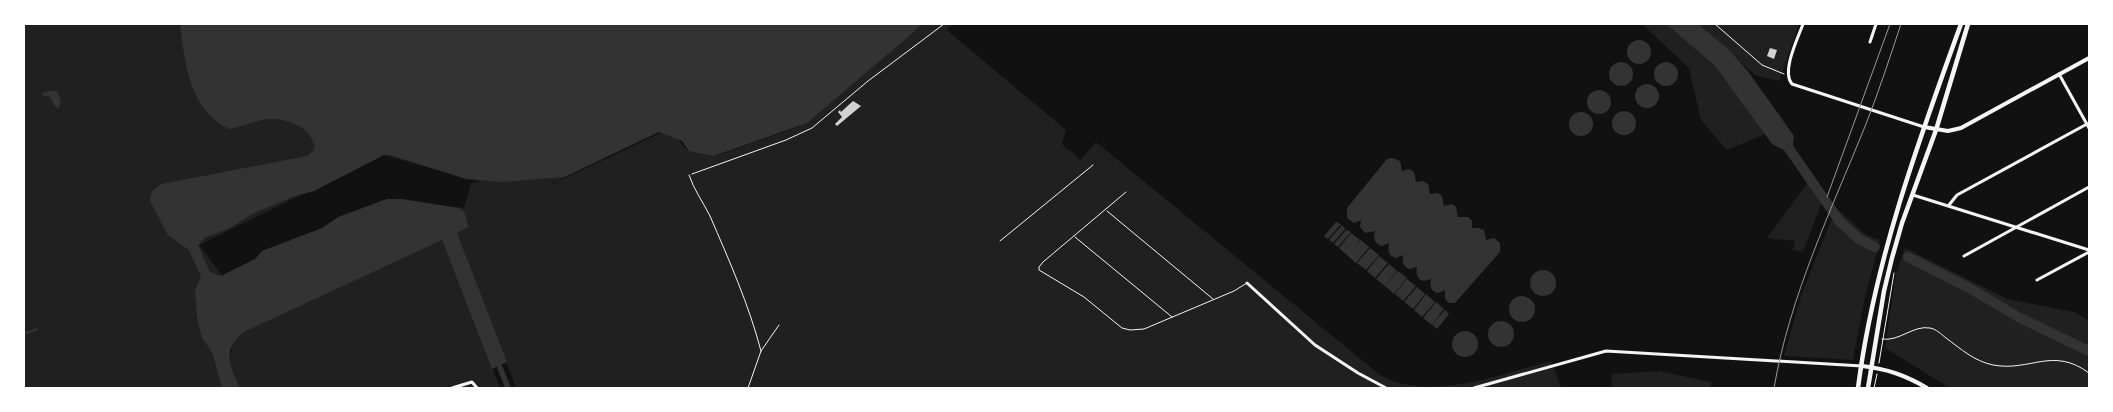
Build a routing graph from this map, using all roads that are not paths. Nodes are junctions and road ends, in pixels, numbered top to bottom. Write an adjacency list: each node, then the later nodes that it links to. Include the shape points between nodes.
1 (1803, 24): 9 (street, via 1791,58 1789,80 1798,87)
2 (1876, 24): 5 (street)
3 (1961, 24): 9 (main road)
4 (1968, 24): 10 (main road)
5 (1870, 42)
6 (2089, 58): 7 (street)
7 (2059, 74): 8 (street); 10 (street, via 1962,128)
8 (2088, 126): 16 (street, via 1957,195)
9 (1924, 127): 10 (street); 29 (main road, via 1884,259 1870,313)
10 (1936, 130): 15 (main road)
11 (1093, 164): 20 (lane)
12 (689, 175): 28 (lane, via 753,321)
13 (2089, 186): 18 (street)
14 (1126, 192): 17 (lane)
15 (1912, 194): 16 (street); 30 (main road, via 1884,291)
16 (1949, 205): 18 (street)
17 (1106, 210): 19 (lane); 25 (lane)
18 (2016, 227): 21 (street); 22 (street)
19 (1075, 236): 26 (lane); 26 (lane, via 1042,262 1039,270 1084,298 1122,328 1144,329)
20 (1000, 241)
21 (2089, 251): 23 (street)
22 (1964, 256)
23 (2037, 280)
24 (1248, 283): 25 (lane); 34 (street, via 1316,345)
25 (1214, 299): 26 (lane)
26 (1172, 317)
27 (779, 325): 28 (lane)
28 (761, 351): 33 (lane)
29 (1862, 366): 30 (street); 35 (street, via 1606,351); 36 (main road)
30 (1872, 367): 37 (main road); 38 (street, via 1904,375)
31 (452, 388): 32 (street, via 472,382)
32 (477, 388)
33 (748, 388)
34 (1386, 388)
35 (1474, 388)
36 (1858, 388)
37 (1868, 388)
38 (1927, 388)

